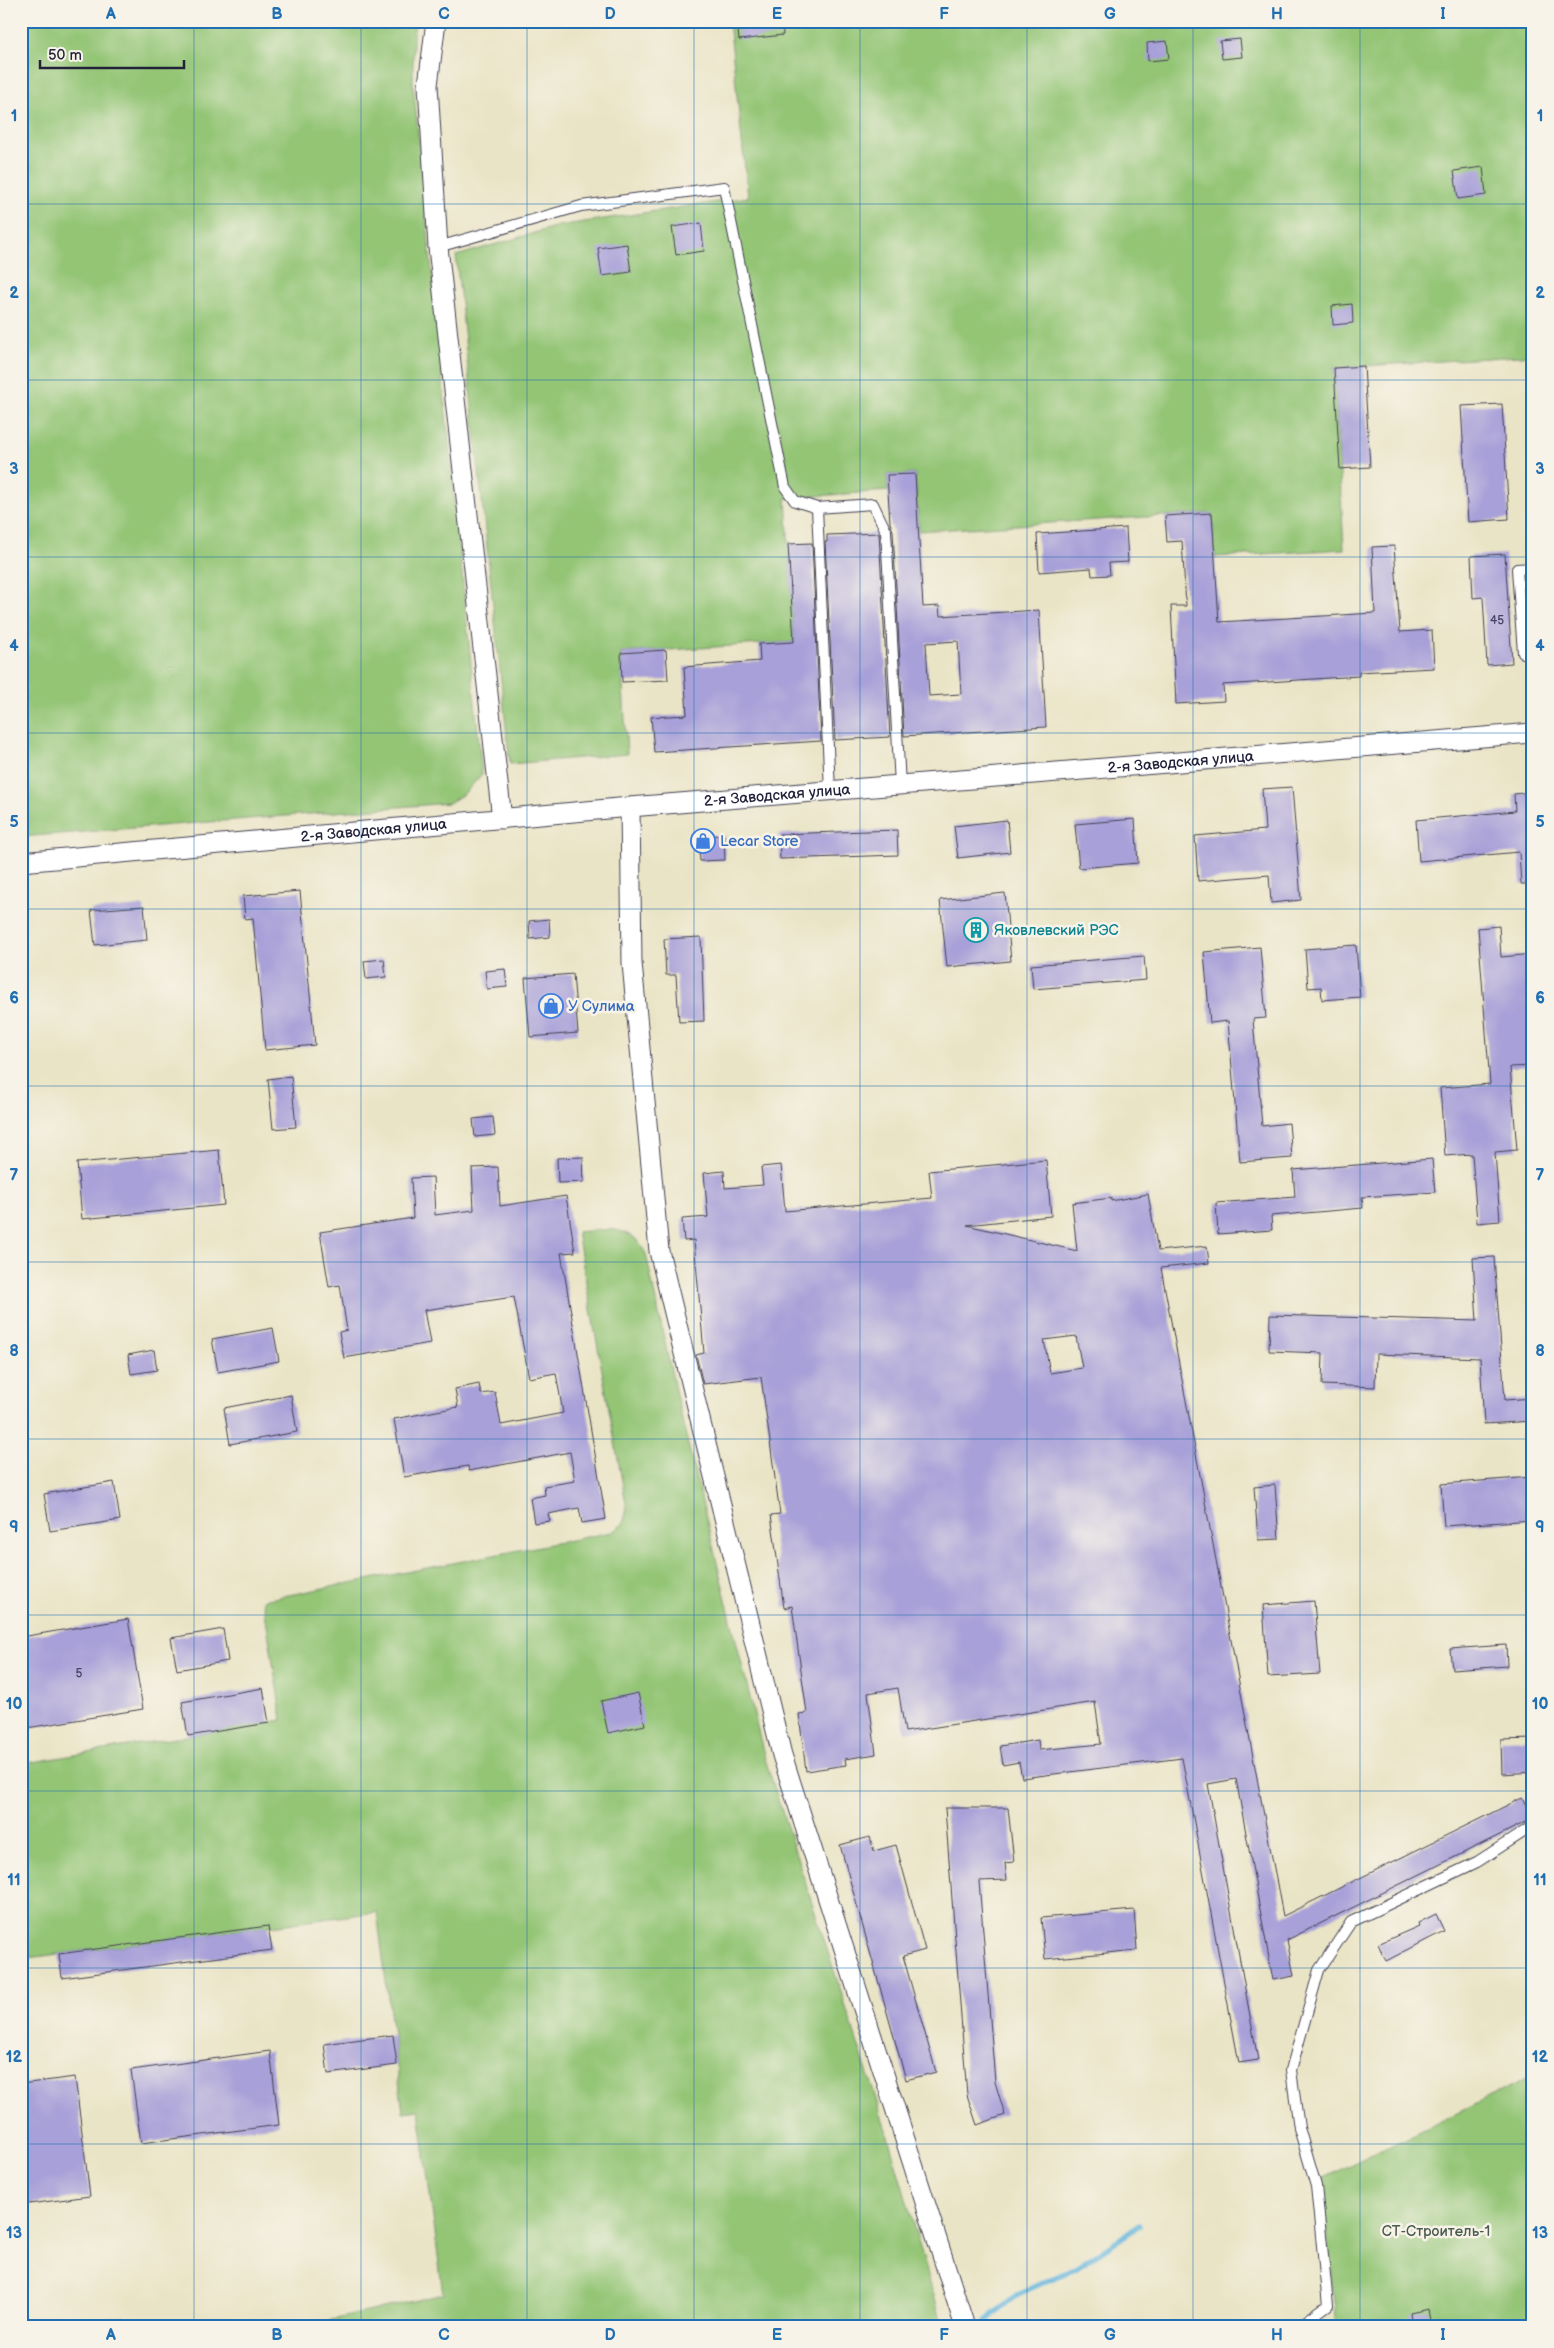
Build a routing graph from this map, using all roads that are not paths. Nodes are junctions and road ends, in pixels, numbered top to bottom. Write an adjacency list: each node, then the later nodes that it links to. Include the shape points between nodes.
1 (436, 21): 2 (street, via 428,85)
2 (438, 247): 3 (lane, via 581,206 724,187 785,487 794,501); 10 (street)
3 (817, 508): 7 (lane, via 873,504 886,531); 8 (lane)
4 (1533, 568): 5 (lane, via 1518,569 1523,653)
5 (1533, 652)
6 (1533, 733): 7 (street, 2-я Заводская улица)
7 (900, 785): 8 (street, 2-я Заводская улица)
8 (830, 791): 9 (street, 2-я Заводская улица)
9 (630, 808): 10 (street, 2-я Заводская улица); 13 (street, via 632,963 659,1250 782,1755)
10 (502, 819): 11 (street, 2-я Заводская улица)
11 (21, 862)
12 (1533, 1826): 14 (lane, via 1477,1862 1351,1922 1319,1970 1291,2070 1299,2128 1316,2186 1328,2305)
13 (965, 2327)
14 (1298, 2327)

